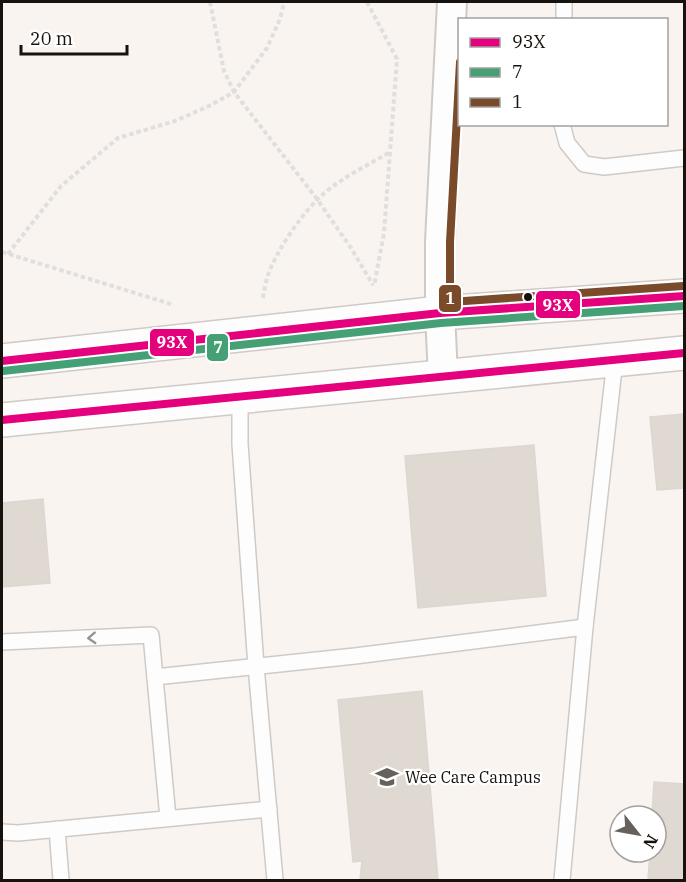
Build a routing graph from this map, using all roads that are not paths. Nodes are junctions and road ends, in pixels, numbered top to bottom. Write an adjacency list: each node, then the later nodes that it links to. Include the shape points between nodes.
1 (452, 2): 7 (street)
2 (564, 2): 3 (lane)
3 (564, 18)
4 (563, 126): 5 (lane, via 567,143 584,164 604,167)
5 (684, 158)
6 (684, 296): 7 (main road)
7 (440, 313): 10 (main road); 11 (street)
8 (684, 353): 9 (main road)
9 (615, 360): 11 (main road); 14 (lane)
10 (2, 361)
11 (443, 377): 12 (main road)
12 (240, 397): 13 (main road); 16 (lane)
13 (2, 420)
14 (585, 627): 16 (lane); 24 (lane)
15 (2, 642): 17 (lane, one-way to 15, via 151,635)
16 (256, 666): 17 (lane); 18 (lane)
17 (155, 677): 19 (lane)
18 (269, 809): 19 (lane); 23 (lane)
19 (168, 818): 20 (lane)
20 (57, 829): 21 (lane); 22 (lane)
21 (2, 832)
22 (61, 880)
23 (275, 880)
24 (562, 880)

